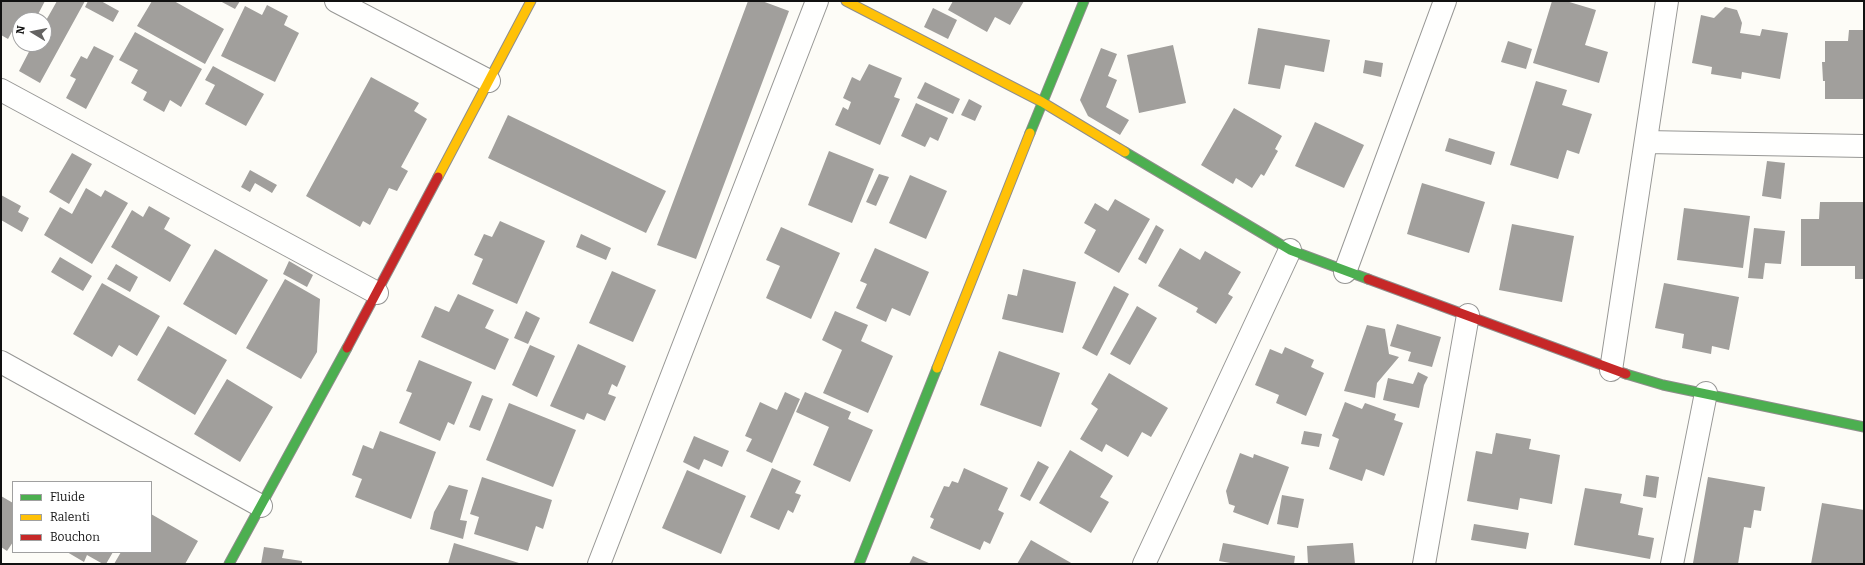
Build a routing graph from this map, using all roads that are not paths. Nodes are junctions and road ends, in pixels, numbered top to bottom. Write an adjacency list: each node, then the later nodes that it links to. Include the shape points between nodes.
1 (336, 1): 8 (street)
2 (531, 1): 8 (street)
3 (817, 1): 23 (street)
4 (846, 1): 10 (street)
5 (1084, 1): 10 (street)
6 (1446, 1): 14 (street)
7 (1667, 1): 11 (street)
8 (489, 82): 15 (street)
9 (1, 90): 15 (street)
10 (1042, 102): 13 (street); 24 (street)
11 (1646, 142): 12 (street); 18 (street)
12 (1864, 146)
13 (1290, 250): 14 (street); 25 (street)
14 (1344, 272): 16 (street)
15 (377, 293): 21 (street)
16 (1468, 315): 18 (street); 26 (street)
17 (1, 362): 21 (street)
18 (1611, 370): 19 (street, via 1663,386)
19 (1706, 393): 20 (street); 27 (street)
20 (1864, 427)
21 (261, 506): 22 (street)
22 (229, 564)
23 (599, 564)
24 (858, 564)
25 (1144, 564)
26 (1424, 564)
27 (1672, 564)

